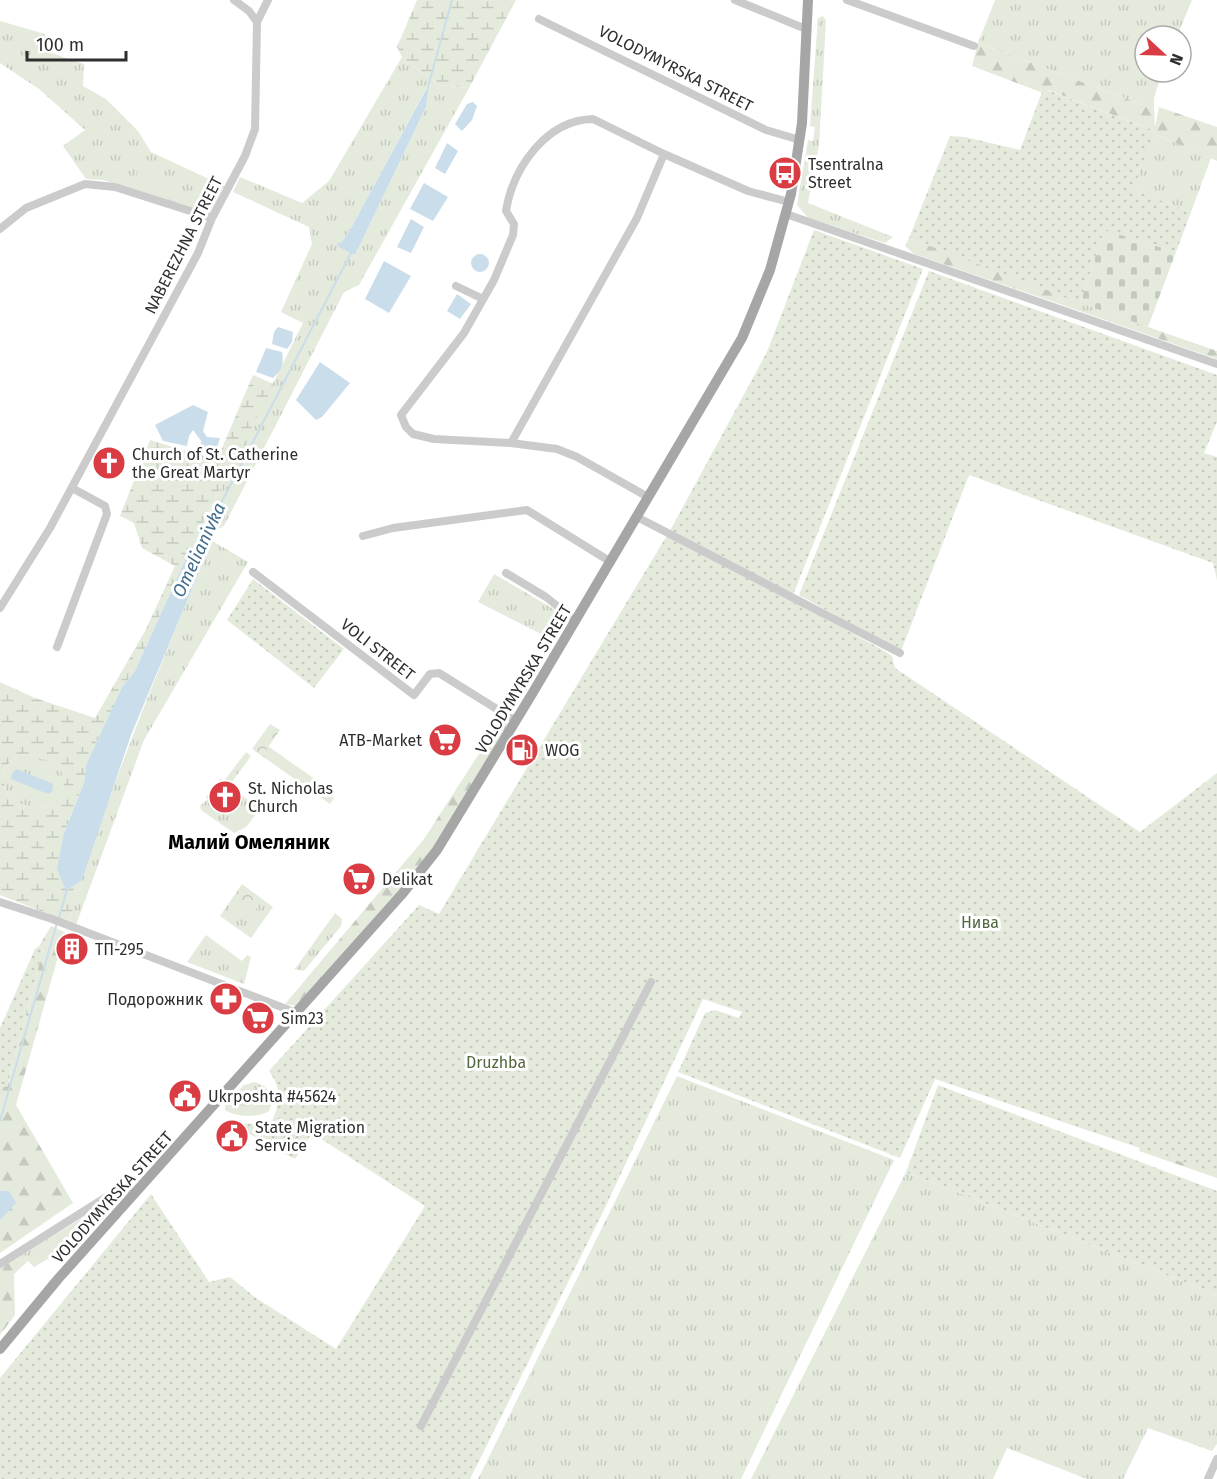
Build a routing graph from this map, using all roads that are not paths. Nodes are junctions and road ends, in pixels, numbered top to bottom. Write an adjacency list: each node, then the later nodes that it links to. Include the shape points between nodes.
1 (234, 0): 7 (street)
2 (268, 0): 7 (street, NABEREZHNA STREET)
3 (735, 0): 8 (street)
4 (808, 0): 8 (main road, VOLODYMYRSKA STREET)
5 (847, 0): 9 (street)
6 (539, 18): 10 (street, VOLODYMYRSKA STREET, via 766,130)
7 (257, 22): 14 (street, NABEREZHNA STREET, via 255,129)
8 (806, 29): 10 (main road, VOLODYMYRSKA STREET)
9 (974, 46)
10 (800, 140): 12 (main road, VOLODYMYRSKA STREET)
11 (664, 153): 12 (street, via 748,191); 17 (street, via 593,119 554,130 520,168 506,211 514,225 513,235); 19 (street, via 636,218)
12 (789, 202): 13 (main road, VOLODYMYRSKA STREET)
13 (786, 214): 18 (street); 21 (main road, VOLODYMYRSKA STREET, via 770,270 741,338)
14 (212, 218): 15 (street, via 115,187 85,184 26,208); 20 (street, NABEREZHNA STREET, via 198,253)
15 (0, 229)
16 (456, 286): 17 (street)
17 (483, 299): 19 (street, via 464,333 401,415 413,434 434,439)
18 (1217, 364)
19 (511, 443): 21 (street, via 557,449)
20 (72, 488): 27 (street, NABEREZHNA STREET); 29 (street, via 105,506 107,514)
21 (648, 497): 22 (main road, VOLODYMYRSKA STREET)
22 (637, 517): 24 (main road, VOLODYMYRSKA STREET); 30 (street)
23 (363, 536): 24 (street, via 393,528 527,510)
24 (610, 562): 28 (main road, VOLODYMYRSKA STREET)
25 (253, 572): 31 (street, VOLI STREET, via 414,695 430,674 439,674)
26 (506, 573): 28 (street)
27 (0, 608)
28 (576, 621): 31 (main road, VOLODYMYRSKA STREET)
29 (57, 647)
30 (900, 654)
31 (516, 721): 34 (main road, VOLODYMYRSKA STREET, via 437,850)
32 (0, 902): 34 (street)
33 (651, 982): 38 (street)
34 (297, 1013): 35 (main road, VOLODYMYRSKA STREET)
35 (135, 1194): 36 (street, via 126,1188 108,1196); 37 (main road, VOLODYMYRSKA STREET)
36 (0, 1264)
37 (0, 1349)
38 (421, 1426)
39 (1217, 1459): 40 (street)
40 (1208, 1479)

